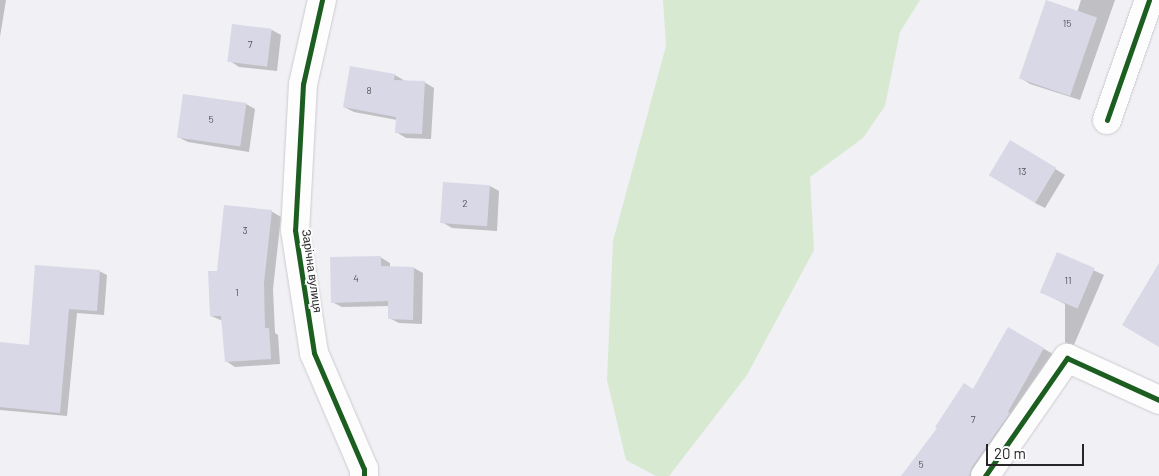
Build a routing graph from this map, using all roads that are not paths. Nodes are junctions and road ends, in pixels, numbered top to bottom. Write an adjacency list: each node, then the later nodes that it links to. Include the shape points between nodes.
1 (322, 0): 5 (street, Зарічна вулиця, via 303,84 295,230 314,353 364,469)
2 (1149, 0): 3 (street)
3 (1107, 120)
4 (1159, 400): 6 (street, via 1067,358)
5 (364, 476)
6 (985, 476)

